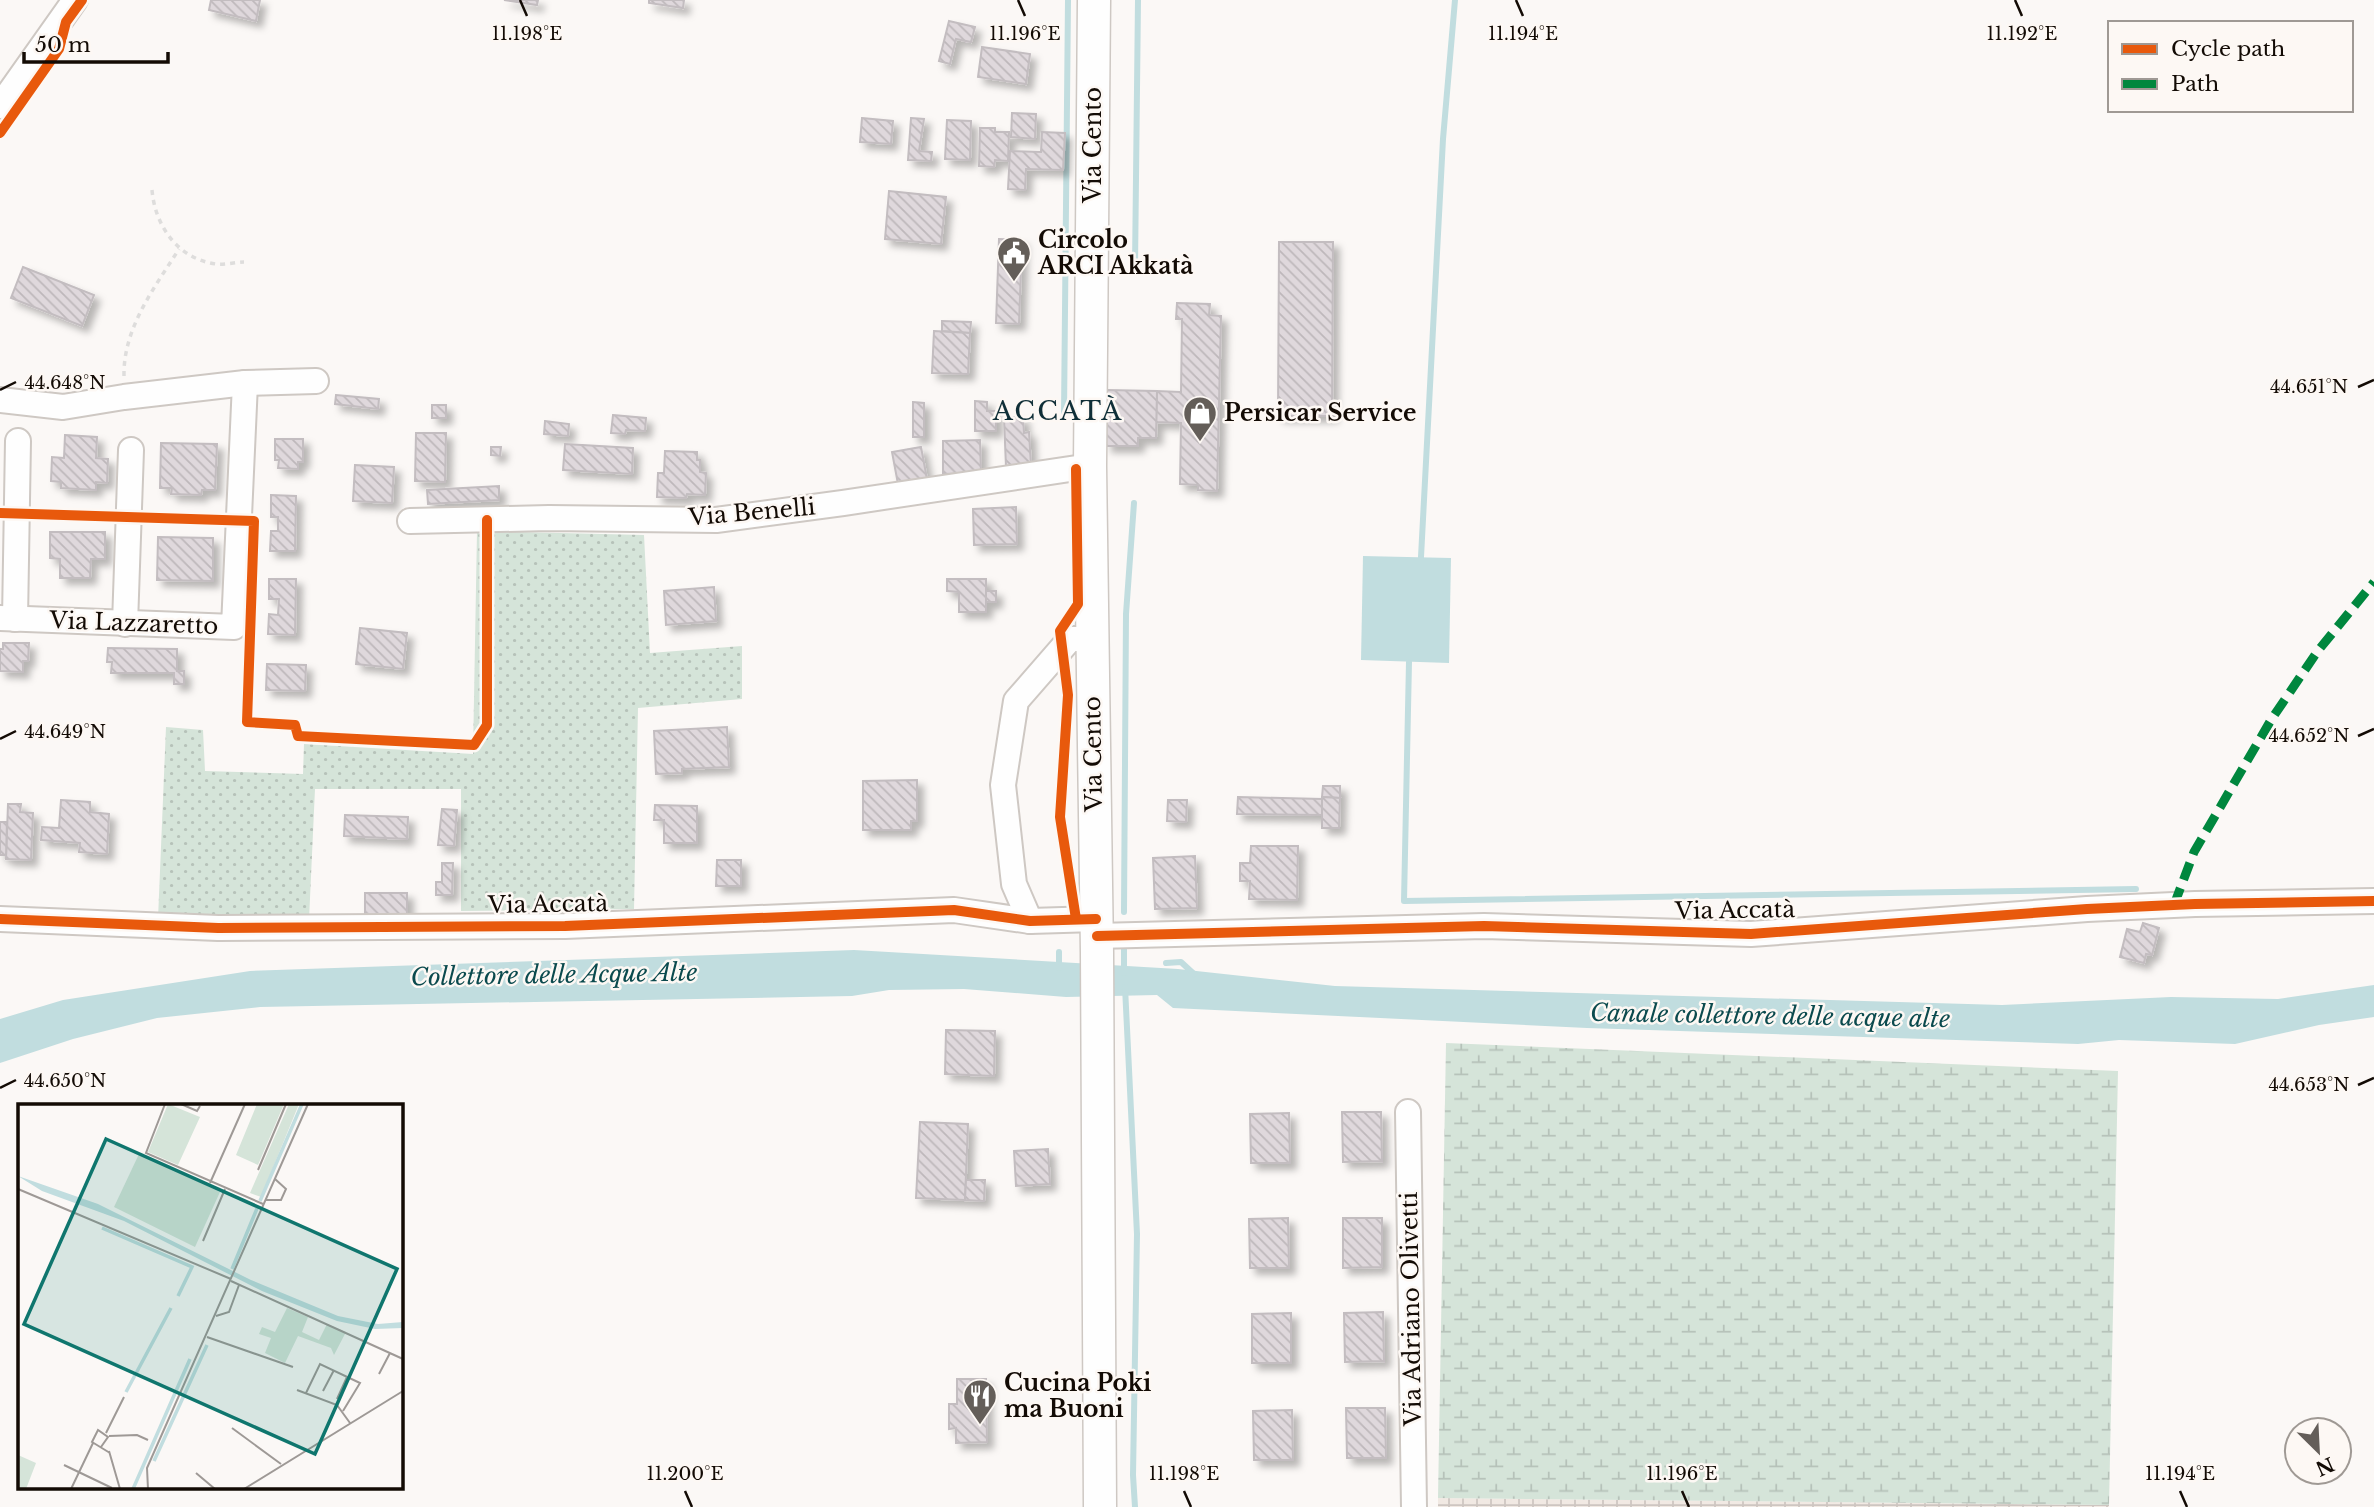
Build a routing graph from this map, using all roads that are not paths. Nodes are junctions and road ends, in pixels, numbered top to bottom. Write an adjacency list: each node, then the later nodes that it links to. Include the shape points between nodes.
1 (75, 0): 3 (street)
2 (1094, 0): 9 (main road, Via Cento)
3 (0, 106)
4 (316, 381): 5 (street)
5 (245, 383): 6 (street, via 63,407); 12 (street, Via Lazzaretto, via 234,626)
6 (0, 400)
7 (18, 442): 11 (street)
8 (131, 450): 12 (street)
9 (1090, 466): 10 (street, Via Benelli, via 716,520); 13 (main road, Via Cento)
10 (410, 521)
11 (7, 618): 12 (street, Via Lazzaretto)
12 (125, 624)
13 (1091, 639): 16 (street, via 1070,639 1016,701 1003,785 1014,884); 17 (main road, Via Cento)
14 (2374, 901): 17 (street, Via Accatà, via 2087,909 1751,934 1484,926)
15 (0, 919): 16 (street, Via Accatà, via 218,929 551,926 954,910)
16 (1030, 921): 17 (street, Via Accatà)
17 (1097, 936): 19 (main road, Via Cento)
18 (1408, 1112): 20 (street, Via Adriano Olivetti)
19 (1100, 1507)
20 (1414, 1507)

